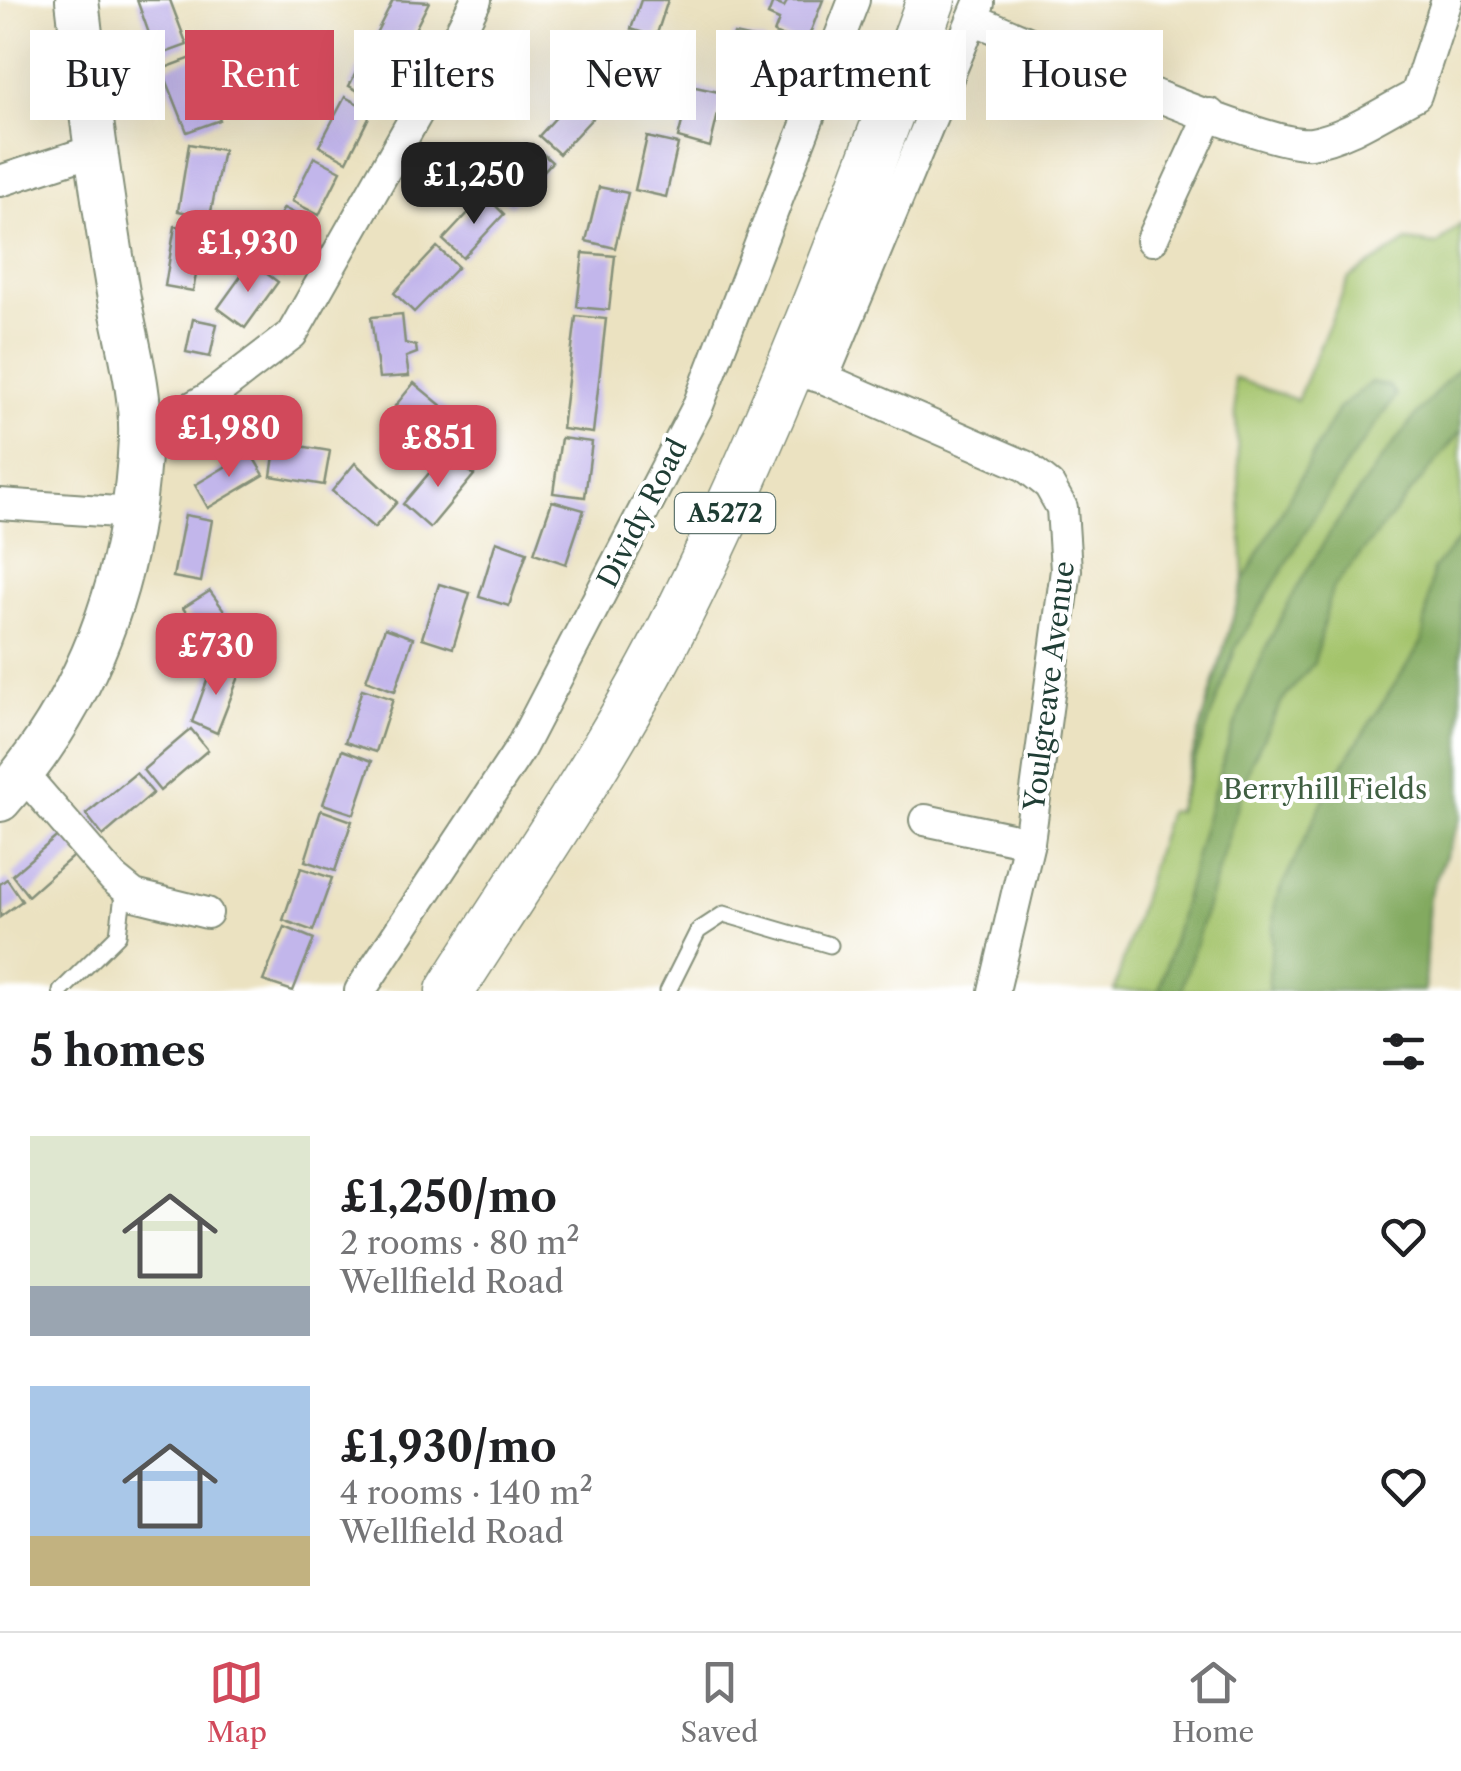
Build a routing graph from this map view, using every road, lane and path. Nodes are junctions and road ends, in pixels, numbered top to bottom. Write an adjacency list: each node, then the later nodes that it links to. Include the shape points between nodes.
1 (77, 0): 7 (street)
2 (476, 0): 11 (street, via 292,334 207,400)
3 (854, 0): 21 (street, Dividy Road, via 697,408 520,749)
4 (1447, 0): 6 (street, via 1416,95 1355,126 1313,143 1293,143)
5 (961, 6): 6 (street); 10 (main road, A5272, via 859,199)
6 (1210, 114): 9 (street)
7 (94, 150): 8 (street); 11 (street)
8 (0, 181)
9 (1152, 240)
10 (807, 373): 16 (street, Youlgreave Avenue, via 1025,466 1049,485 1062,508 1066,570); 22 (main road, A5272, via 572,805)
11 (140, 436): 13 (street)
12 (0, 504): 13 (street)
13 (132, 513): 14 (street, via 112,609 81,685 60,726)
14 (12, 787): 17 (street)
15 (925, 820): 16 (street)
16 (1028, 842): 24 (street, Youlgreave Avenue)
17 (124, 887): 18 (street); 20 (lane, via 118,935)
18 (207, 913)
19 (830, 945): 23 (lane, via 724,914 698,931)
20 (61, 991)
21 (360, 991)
22 (450, 991)
23 (668, 991)
24 (994, 991)

